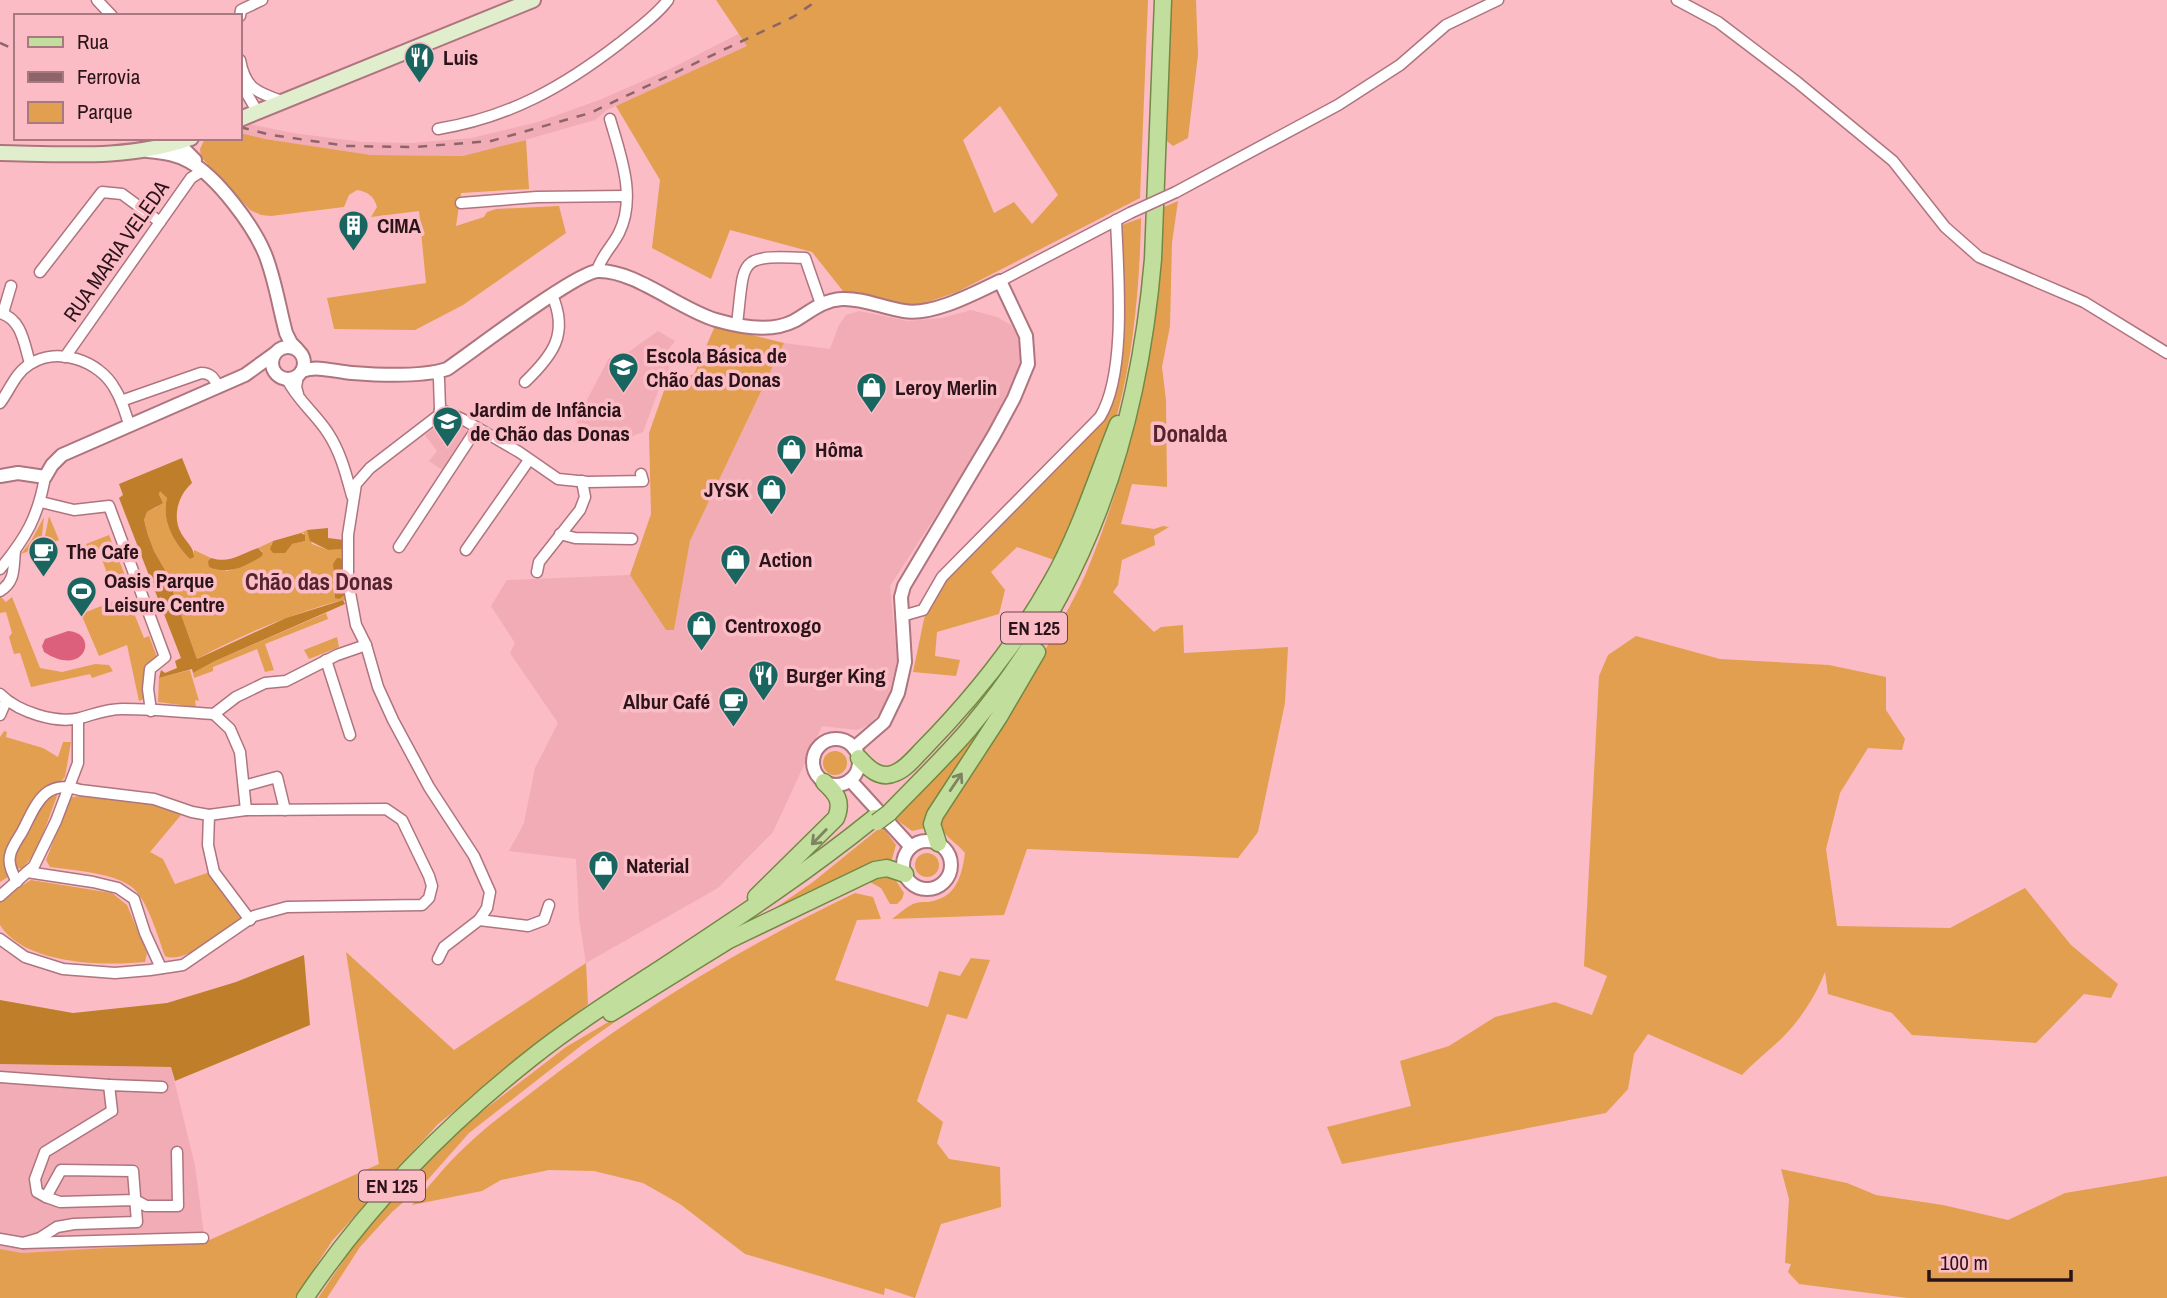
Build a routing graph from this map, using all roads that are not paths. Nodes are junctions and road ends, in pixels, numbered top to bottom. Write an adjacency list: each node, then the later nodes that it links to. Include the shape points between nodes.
1 (97, 0): 9 (street)
2 (262, 0): 10 (street)
3 (531, 0): 12 (main road)
4 (668, 0): 17 (street, via 633,33 552,89 503,114)
5 (1155, 0): 51 (main road, EN 125, via 1144,270 1139,327)
6 (1163, 0): 46 (main road, EN 125, via 1153,259)
7 (1498, 0): 25 (street, bridge, via 1446,24 1400,65 1338,105)
8 (1677, 0): 38 (street, via 1718,22 1893,161 1945,227 1979,257 2084,302)
9 (110, 14)
10 (240, 14)
11 (245, 87): 12 (street); 13 (street, via 258,100); 14 (street)
12 (282, 101): 13 (main road)
13 (257, 111): 15 (main road)
14 (242, 112)
15 (242, 117)
16 (610, 119): 23 (street)
17 (438, 129)
18 (190, 140): 20 (main road)
19 (193, 140): 22 (street)
20 (174, 150): 21 (main road); 22 (street, via 183,147)
21 (0, 153)
22 (198, 165): 26 (street, RUA MARIA VELEDA); 33 (street, via 256,235)
23 (626, 196): 24 (street); 27 (street, via 619,233)
24 (461, 204)
25 (1116, 220): 29 (street); 69 (street, via 1117,352 1107,405 942,577 923,610)
26 (160, 222): 28 (street, via 122,194 102,192); 39 (street, RUA MARIA VELEDA)
27 (597, 271): 31 (street); 35 (street, via 621,275 702,315)
28 (40, 272)
29 (1000, 281): 32 (street, via 932,309 908,312 840,299); 69 (street, via 1026,336 1028,364 988,446 907,577)
30 (10, 286): 34 (street)
31 (552, 295): 42 (street); 45 (street, via 560,330 548,360)
32 (821, 304): 35 (street, via 776,328); 35 (street, via 806,258 764,256 745,268)
33 (279, 309): 36 (street, via 290,342); 37 (street)
34 (1, 313): 40 (street, via 16,321)
35 (737, 324)
36 (300, 351): 37 (street, via 285,346); 41 (street); 44 (street, via 304,360)
37 (276, 352): 43 (street); 44 (street, via 272,366)
38 (2167, 353)
39 (65, 357): 40 (street); 48 (street, via 104,374)
40 (30, 363): 49 (street)
41 (334, 370): 42 (street); 44 (street, via 309,368)
42 (437, 373): 50 (street)
43 (244, 375): 44 (street); 47 (street)
44 (291, 375): 59 (street, via 301,401 327,431 340,455)
45 (525, 382)
46 (1137, 385): 86 (main road, EN 125, via 1104,498 1049,615 970,728); 87 (main road, one-way to 46, via 933,832 935,815 1018,687 1079,570 1115,479)
47 (218, 386): 48 (street, via 213,377 201,373); 52 (street)
48 (121, 401): 52 (street)
49 (0, 403)
50 (440, 409): 53 (street); 59 (street, via 439,415 370,468 356,484)
51 (1122, 412): 78 (main road, via 1052,581 976,690 895,773 875,772); 86 (main road, EN 125, via 1087,522 1032,631 974,715)
52 (129, 424): 57 (street, via 62,455)
53 (477, 428): 54 (street); 63 (street)
54 (529, 460): 58 (street, via 558,480); 64 (street)
55 (641, 474): 58 (street, via 643,481)
56 (0, 476): 57 (street)
57 (45, 477): 60 (street)
58 (582, 481): 61 (street, via 585,497 580,510)
59 (353, 500): 70 (street, via 348,582 356,625)
60 (41, 502): 65 (street, via 32,527); 73 (street, via 74,510 109,506 165,657 150,669)
61 (560, 534): 62 (street); 67 (street)
62 (632, 539)
63 (399, 547)
64 (466, 550)
65 (15, 551): 66 (street); 68 (street, via 13,577)
66 (0, 569)
67 (537, 572)
68 (0, 591)
69 (902, 616): 78 (street, via 905,662 898,693 884,722)
70 (366, 645): 71 (street); 95 (street, via 393,720 474,856 490,892)
71 (326, 660): 74 (street, via 286,681 265,683); 77 (street)
72 (3, 698): 75 (street); 76 (street, via 51,719)
73 (151, 711): 74 (street); 76 (street, via 101,710)
74 (214, 714): 81 (street, via 230,729 240,752)
75 (0, 715)
76 (78, 719): 82 (street, via 78,763)
77 (350, 735)
78 (857, 753): 79 (street, via 857,770); 80 (street, via 837,738 818,746 813,767)
79 (850, 780): 80 (street, via 837,785); 88 (street)
80 (824, 782): 99 (main road, one-way to 99, via 838,799 836,818 755,898 630,982)
81 (244, 786): 83 (street); 84 (street, via 277,777)
82 (70, 787): 85 (street, via 155,799); 89 (street, via 46,843); 91 (street, via 43,795 34,809 10,856)
83 (246, 810): 84 (street); 85 (street)
84 (285, 810): 94 (street, via 386,809 402,820 429,876 429,898 422,905 404,907 287,906)
85 (209, 815): 94 (street, via 208,845 214,872)
86 (881, 815): 99 (main road, EN 125, via 776,893 598,1010)
87 (938, 843): 88 (street, via 924,841); 90 (street, via 948,851 952,866 940,886 926,889)
88 (911, 846): 90 (street, via 904,859)
89 (27, 872): 91 (street); 98 (street, via 118,888 134,899)
90 (905, 874): 99 (main road, via 875,870 773,917)
91 (17, 882): 92 (street)
92 (0, 896)
93 (549, 905): 95 (street, via 544,920 528,926)
94 (250, 920): 98 (street, via 183,965)
95 (479, 920): 97 (street, via 444,947)
96 (0, 939): 98 (street, via 25,957 63,969 115,973)
97 (438, 959)
98 (161, 968)
99 (531, 1060): 109 (main road, EN 125, via 414,1161 333,1257)
100 (0, 1077): 101 (street)
101 (109, 1085): 102 (street); 104 (street, via 112,1111 45,1152 35,1179 37,1192)
102 (162, 1087)
103 (177, 1152): 105 (street, via 178,1206 146,1206)
104 (46, 1197): 105 (street, via 60,1202); 105 (street, via 61,1170 133,1171)
105 (135, 1200): 108 (street, via 137,1222 57,1227)
106 (0, 1238): 108 (street)
107 (203, 1238): 108 (street)
108 (23, 1243)
109 (305, 1298)

